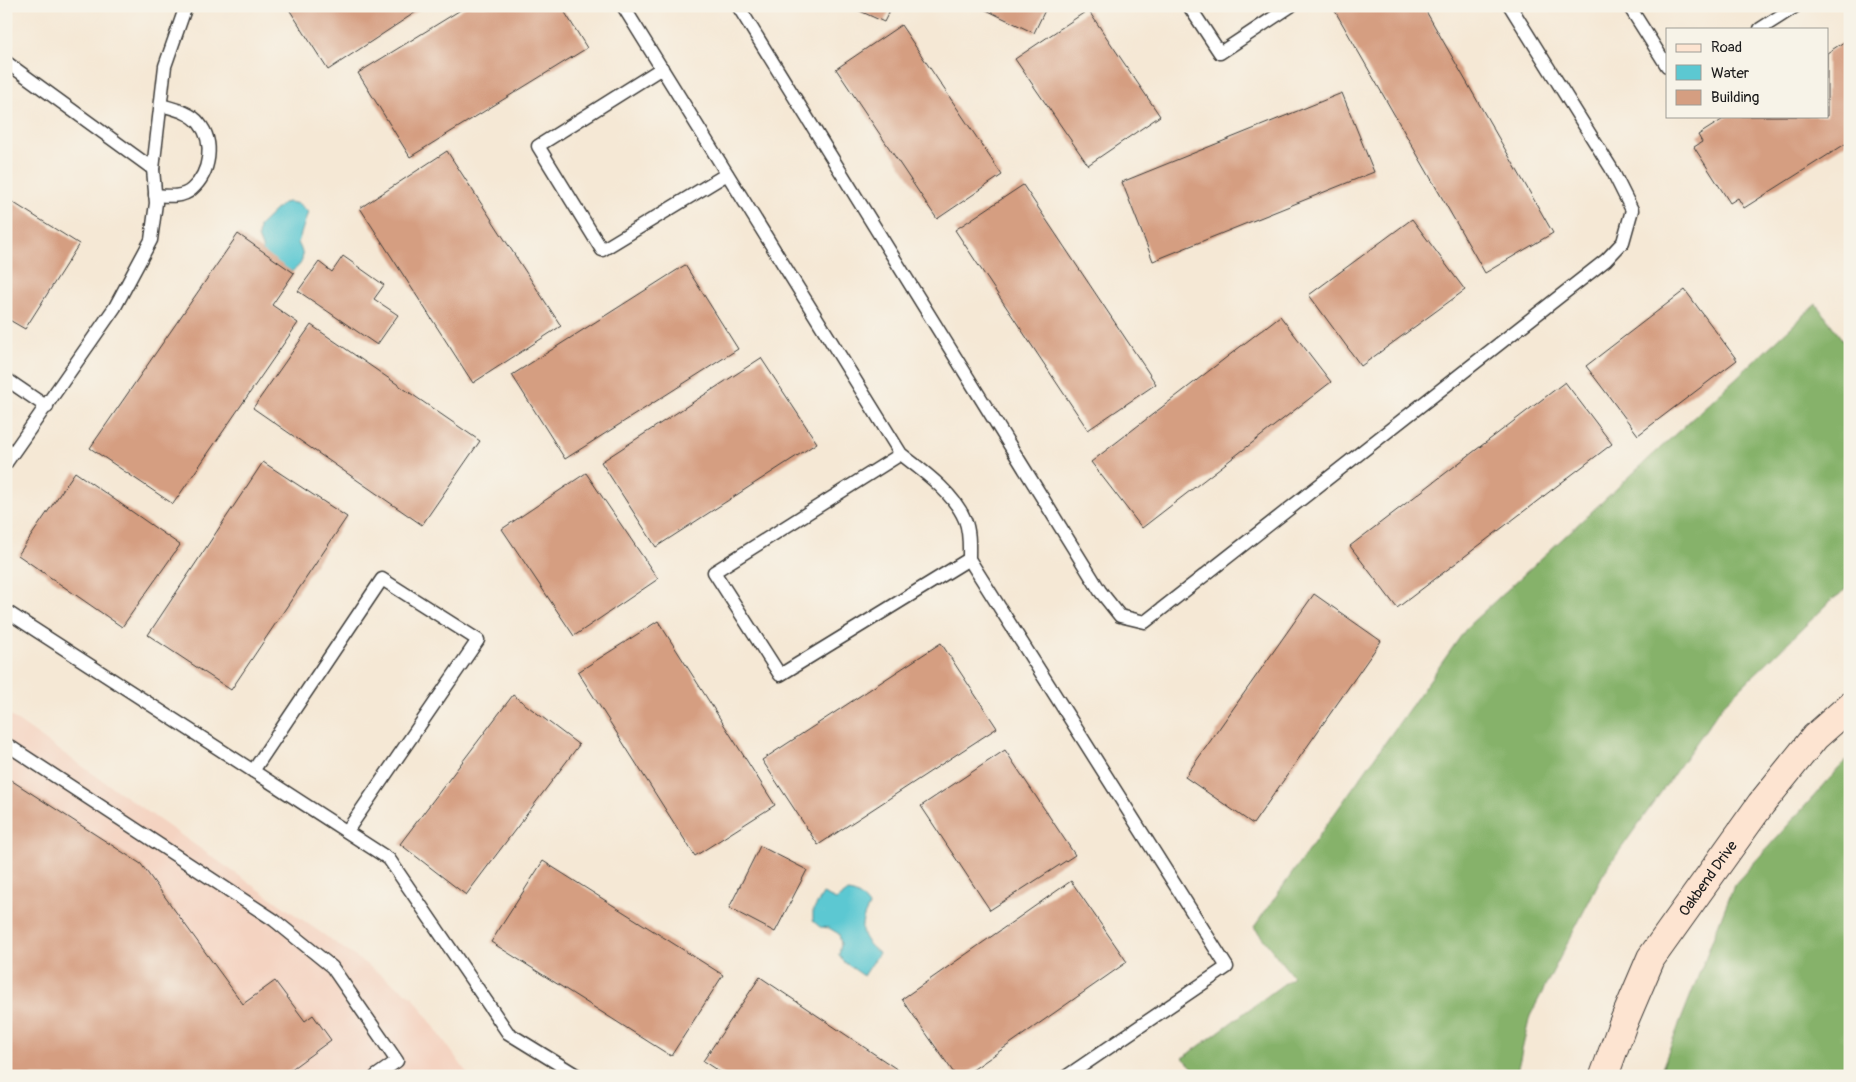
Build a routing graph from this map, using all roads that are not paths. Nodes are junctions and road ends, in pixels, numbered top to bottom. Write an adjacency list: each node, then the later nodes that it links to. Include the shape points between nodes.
1 (186, 6): 13 (lane, via 165,66)
2 (624, 6): 12 (lane)
3 (738, 6): 6 (lane, via 1100,591 1120,616 1144,622 1598,266 1623,242 1632,210 1611,168)
4 (1189, 6): 5 (lane, via 1220,53)
5 (1291, 6)
6 (1510, 6)
7 (1629, 6): 11 (lane)
8 (1796, 6): 9 (lane)
9 (1762, 28)
10 (6, 62): 14 (lane)
11 (1666, 64)
12 (662, 68): 15 (lane); 15 (lane, via 538,146 602,250)
13 (161, 105): 14 (lane); 16 (lane, via 181,111 198,122 207,138 208,167 192,190 172,197)
14 (153, 169): 16 (lane)
15 (727, 174): 19 (lane)
16 (155, 194): 18 (lane, via 151,240 115,307)
17 (6, 379): 18 (lane)
18 (46, 407): 20 (lane)
19 (901, 454): 21 (lane, via 926,472 965,520); 21 (lane, via 714,572 780,675)
20 (6, 463)
21 (969, 558): 29 (lane, via 1227,967)
22 (6, 611): 25 (lane)
23 (1850, 706): 30 (street, Oakbend Drive, via 1815,737 1761,804 1651,958)
24 (6, 744): 27 (lane, via 274,920 332,967 398,1060)
25 (253, 771): 26 (lane); 26 (lane, via 382,579 478,640)
26 (347, 832): 28 (lane, via 389,859 508,1033)
27 (376, 1076)
28 (578, 1076)
29 (1067, 1076)
30 (1604, 1076)

